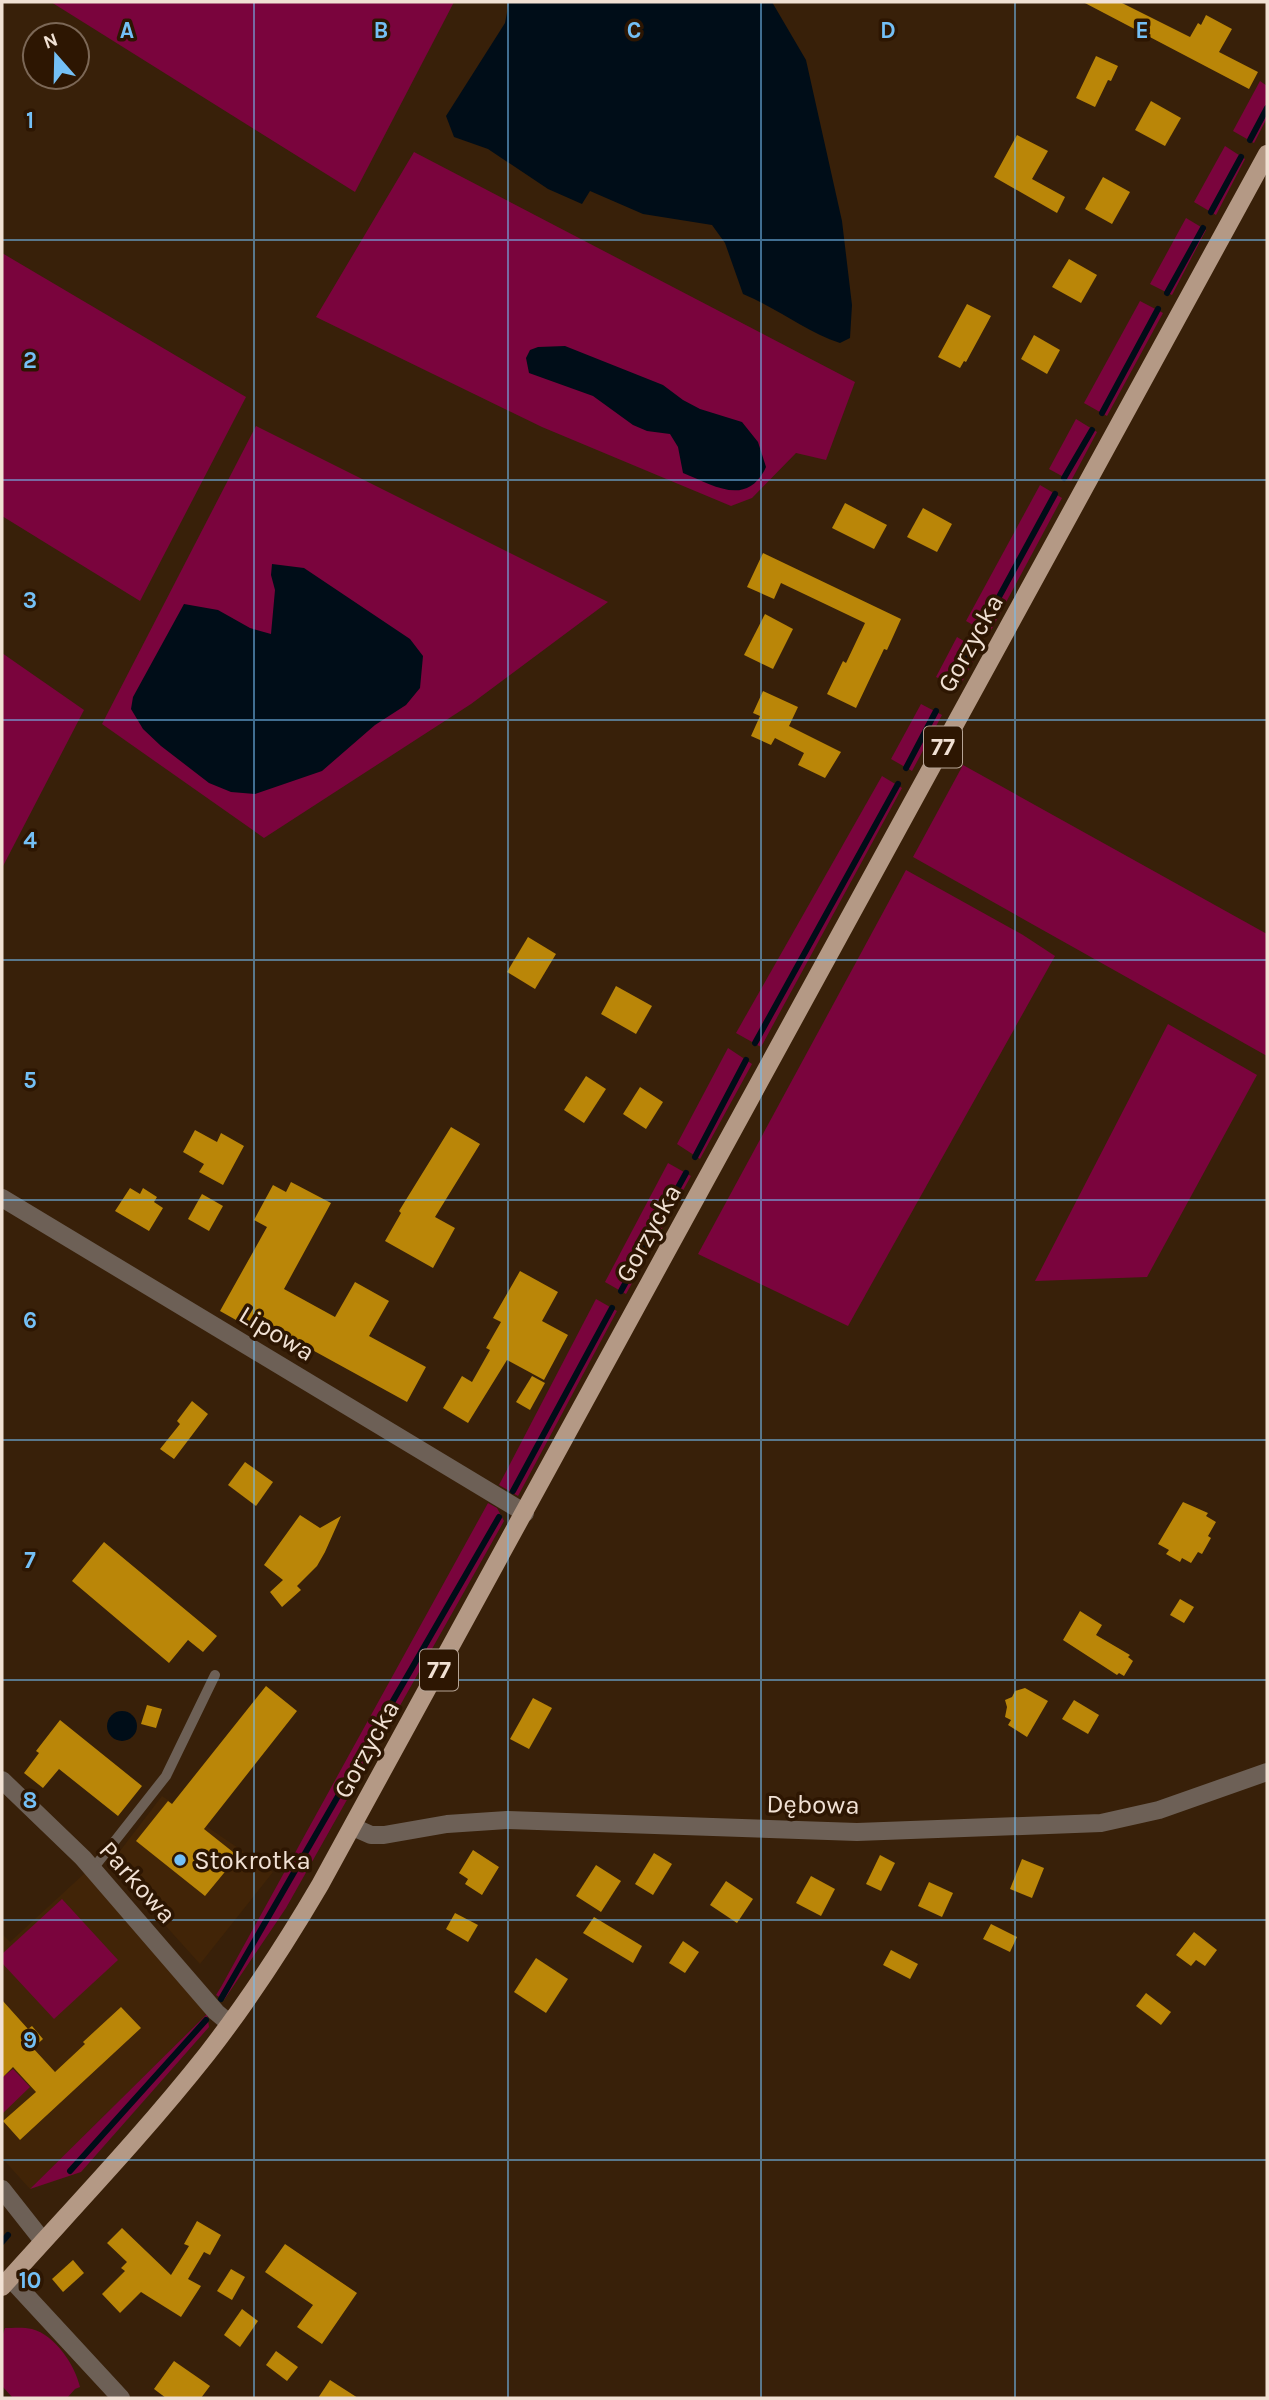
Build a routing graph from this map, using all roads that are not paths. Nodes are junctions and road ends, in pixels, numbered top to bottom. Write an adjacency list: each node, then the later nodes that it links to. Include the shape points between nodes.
1 (1267, 154): 3 (main road, Gorzycka / 77)
2 (2, 1198): 3 (street, Lipowa)
3 (525, 1513): 7 (main road, Gorzycka / 77)
4 (215, 1675): 8 (lane, via 166,1776)
5 (1267, 1772): 7 (street, Dębowa, via 1159,1810 1101,1823 857,1832 507,1821 447,1824 384,1835)
6 (2, 1780): 8 (street, Parkowa)
7 (353, 1827): 9 (main road, Gorzycka / 77, via 298,1922)
8 (92, 1870): 9 (street, Parkowa)
9 (229, 2024): 11 (main road, Gorzycka / 77, via 170,2099)
10 (2, 2189): 11 (street)
11 (43, 2241): 12 (main road, Gorzycka / 77)
12 (6, 2282): 13 (street)
13 (121, 2398)

